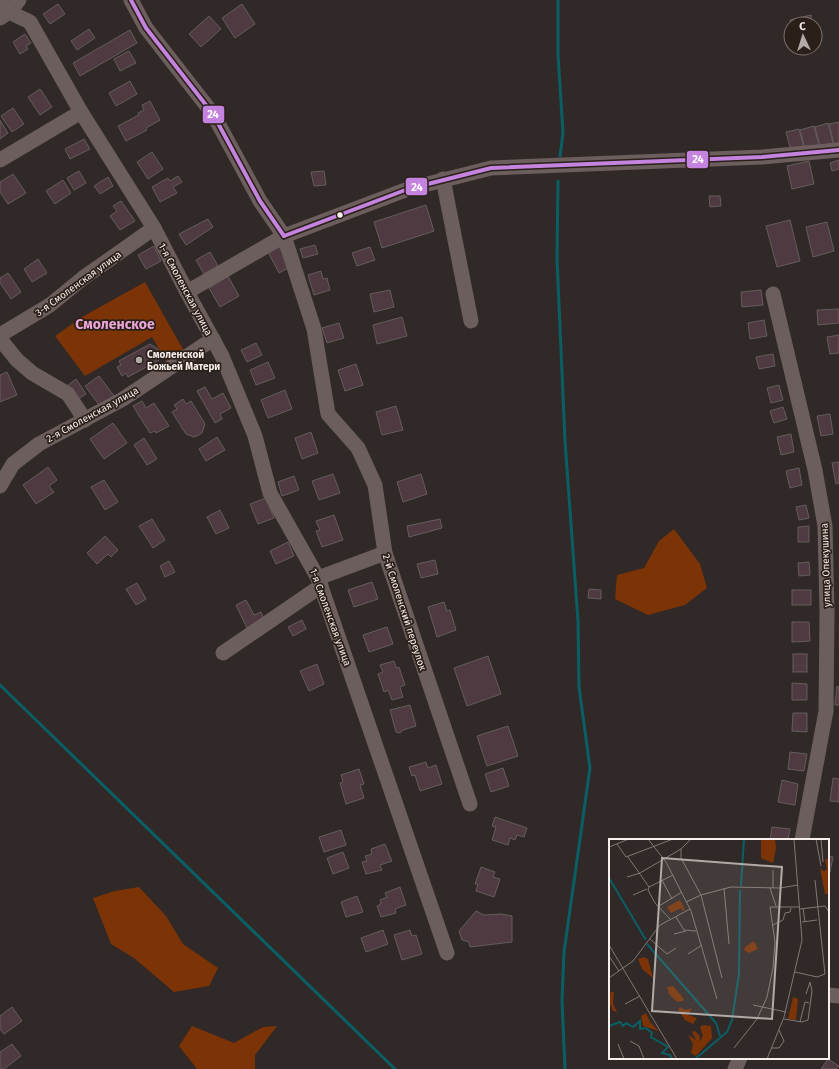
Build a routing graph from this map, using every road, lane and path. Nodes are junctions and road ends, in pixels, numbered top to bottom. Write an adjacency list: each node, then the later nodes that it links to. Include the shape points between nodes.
1 (19, 0): 3 (street)
2 (131, 0): 9 (street, 2-й Смоленский переулок, via 146,28 213,114 260,201)
3 (3, 11): 4 (street, 1-я Смоленская улица, via 30,22)
4 (81, 112): 6 (street); 8 (street, 1-я Смоленская улица)
5 (839, 150): 7 (street, via 762,157 491,168)
6 (0, 160)
7 (444, 179): 9 (street, via 408,189); 12 (street)
8 (154, 228): 10 (street, 1-я Смоленская улица); 13 (street, 3-я Смоленская улица, via 83,278 50,305)
9 (284, 236): 10 (street); 18 (street, 2-й Смоленский переулок, via 314,329 328,414 358,448 375,485)
10 (187, 292): 15 (street, 1-я Смоленская улица)
11 (773, 294): 22 (street, улица Опекушина, via 815,470 825,526 826,711)
12 (471, 321)
13 (0, 335)
14 (0, 339): 16 (street, via 17,360 32,373 68,394)
15 (213, 339): 16 (street, 2-я Смоленская улица, via 123,399); 19 (street, 1-я Смоленская улица, via 255,436 270,493)
16 (85, 420): 17 (street, 2-я Смоленская улица, via 39,444 23,456 13,464)
17 (0, 486)
18 (385, 553): 19 (street); 21 (street, 2-й Смоленский переулок)
19 (319, 582): 20 (street); 23 (street, 1-я Смоленская улица)
20 (223, 653)
21 (470, 804)
22 (802, 839)
23 (447, 953)
24 (829, 995): 25 (street)
25 (839, 996)
26 (740, 1059): 27 (street)
27 (735, 1069)

